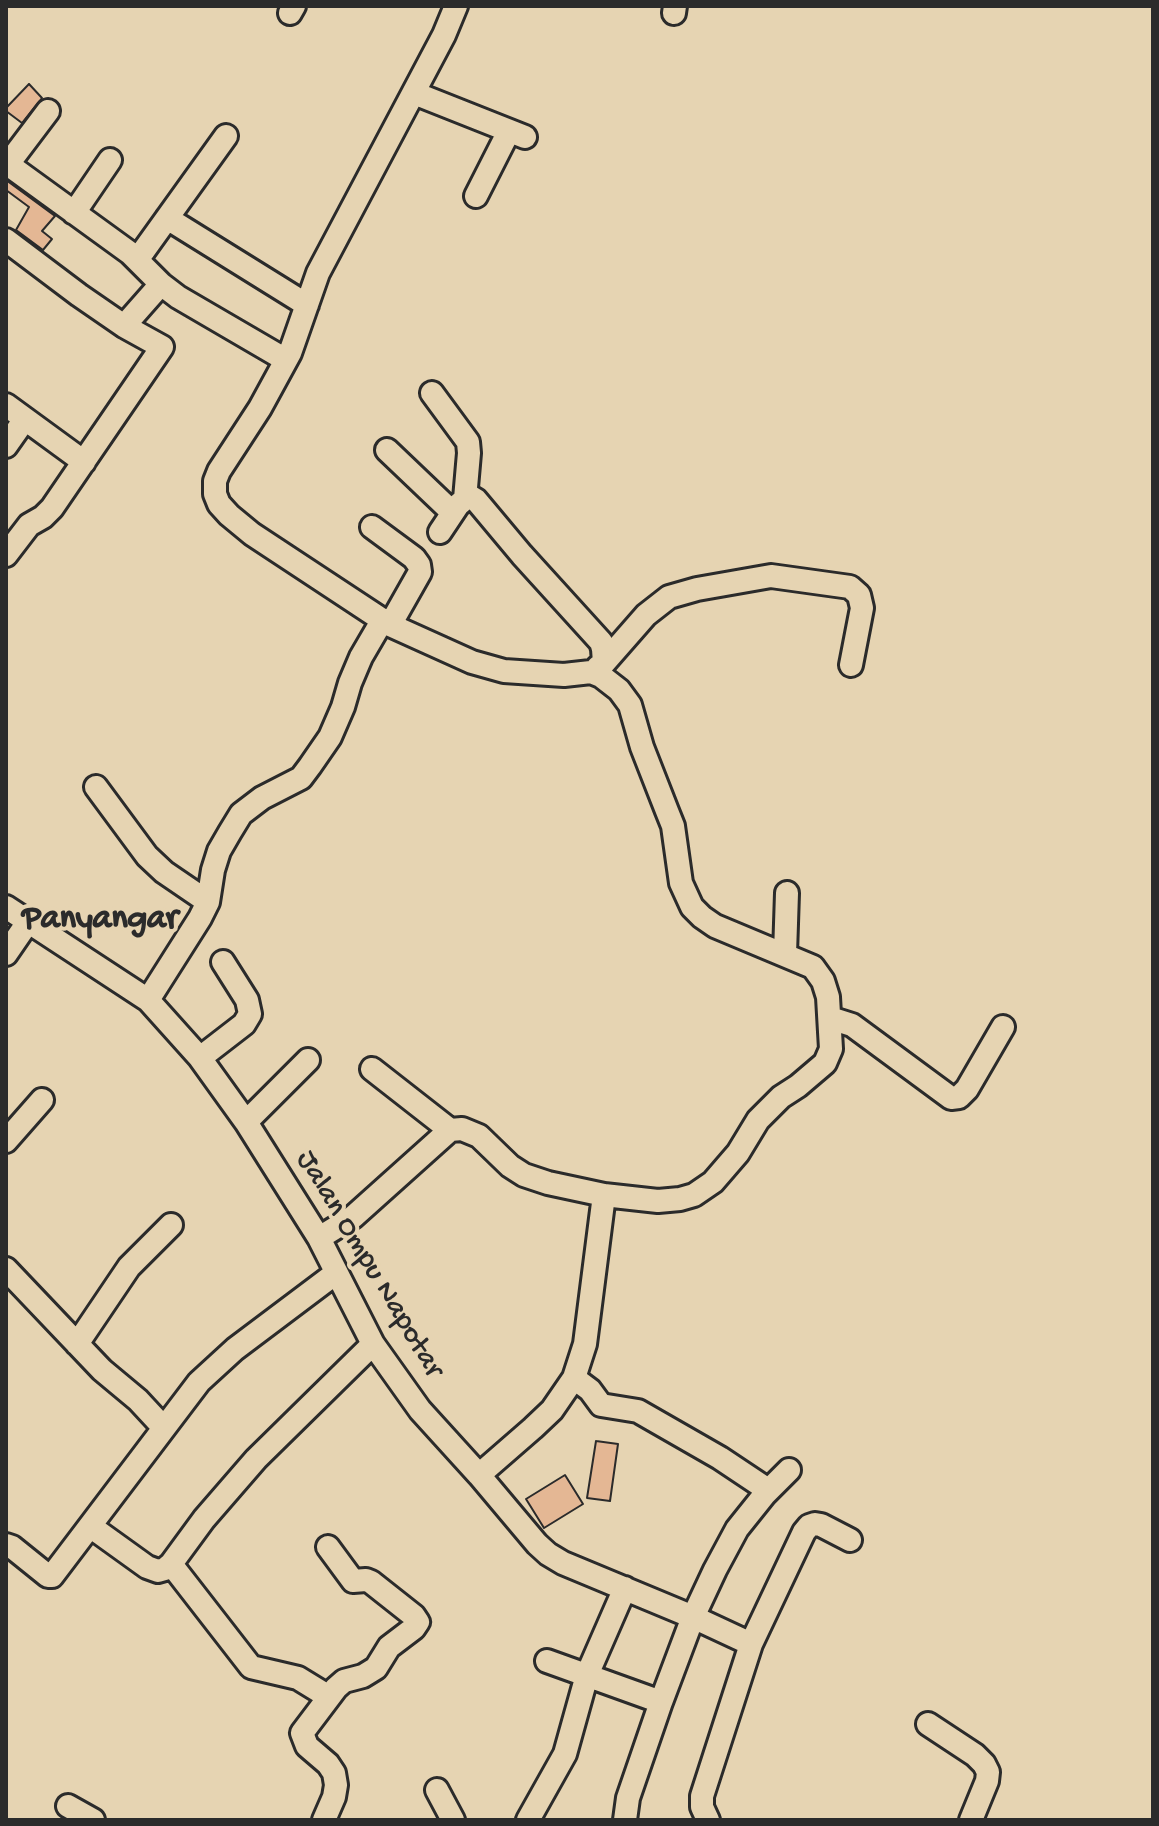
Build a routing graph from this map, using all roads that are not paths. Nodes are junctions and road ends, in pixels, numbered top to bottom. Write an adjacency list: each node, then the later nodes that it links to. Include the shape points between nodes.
1 (456, 6): 2 (street)
2 (414, 93): 7 (street, via 517,134); 13 (street, via 318,273)
3 (48, 111): 6 (street)
4 (226, 136): 9 (street)
5 (110, 160): 8 (street)
6 (7, 163): 8 (street)
7 (476, 196)
8 (74, 213): 11 (street)
9 (167, 218): 11 (street); 13 (street)
10 (6, 240): 14 (street)
11 (137, 260): 12 (street)
12 (161, 284): 14 (street); 15 (street)
13 (307, 305): 15 (street)
14 (124, 326): 21 (street, via 162,348)
15 (286, 360): 26 (street, via 219,471 215,494 252,534)
16 (432, 393): 22 (street, via 468,442)
17 (6, 405): 18 (street)
18 (25, 419): 19 (street); 21 (street)
19 (6, 446)
20 (387, 450): 22 (street)
21 (84, 462): 25 (street, via 52,508 29,525)
22 (459, 505): 24 (street); 28 (street, via 471,497 482,506 594,633 603,649)
23 (372, 527): 26 (street, via 419,565 420,572)
24 (440, 532)
25 (6, 555)
26 (386, 623): 28 (street, via 504,671 564,675); 31 (street, via 361,657 330,737 301,778 241,814 219,851)
27 (851, 665): 28 (street, via 862,608 859,595 850,587 771,576 669,597)
28 (597, 668): 35 (street, via 630,705 673,826 681,883 692,907 715,926)
29 (96, 787): 31 (street, via 147,856)
30 (787, 893): 35 (street)
31 (208, 902): 37 (street)
32 (6, 907): 33 (street, Jalan Ompu Napotar)
33 (28, 922): 34 (street); 37 (street, Jalan Ompu Napotar)
34 (6, 954)
35 (785, 954): 38 (street, via 813,967 823,981)
36 (223, 962): 40 (street, via 250,1014)
37 (148, 1000): 40 (street, Jalan Ompu Napotar)
38 (830, 1018): 39 (street, via 852,1025 951,1098 967,1089); 47 (street, via 831,1049 825,1063 758,1120 713,1182 680,1199)
39 (1003, 1027)
40 (200, 1058): 44 (street, Jalan Ompu Napotar)
41 (308, 1060): 44 (street)
42 (372, 1069): 45 (street)
43 (42, 1100): 46 (street)
44 (246, 1122): 49 (street, Jalan Ompu Napotar)
45 (450, 1130): 47 (street, via 479,1136 524,1175); 49 (street, via 353,1217)
46 (6, 1141)
47 (604, 1195): 54 (street, via 585,1344)
48 (171, 1225): 52 (street, via 129,1267)
49 (319, 1238): 51 (street, Jalan Ompu Napotar)
50 (6, 1269): 52 (street)
51 (336, 1273): 53 (street, Jalan Ompu Napotar); 55 (street, via 235,1349 199,1382)
52 (77, 1344): 55 (street)
53 (373, 1344): 57 (street, Jalan Ompu Napotar, via 420,1410); 63 (street, via 256,1459)
54 (574, 1378): 57 (street, via 552,1410); 58 (street, via 601,1405 638,1411)
55 (163, 1427): 59 (street)
56 (789, 1470): 58 (street)
57 (479, 1475): 64 (street, Jalan Ompu Napotar, via 548,1554)
58 (768, 1490): 65 (street, via 737,1529)
59 (90, 1526): 61 (street, via 51,1577); 63 (street, via 147,1567 158,1571)
60 (850, 1540): 66 (street, via 821,1525 809,1526)
61 (6, 1545)
62 (328, 1547): 69 (street, via 352,1580 371,1582 418,1622 389,1647 376,1668 344,1681)
63 (171, 1564): 69 (street, via 251,1667 298,1678)
64 (625, 1588): 65 (street, Jalan Ompu Napotar); 68 (street)
65 (693, 1617): 66 (street, Jalan Ompu Napotar); 70 (street)
66 (751, 1644): 79 (street, via 702,1796)
67 (547, 1661): 68 (street)
68 (587, 1675): 70 (street); 77 (street, via 565,1754)
69 (329, 1697): 75 (street, via 302,1733 307,1746 334,1773 334,1797)
70 (661, 1702): 78 (street)
71 (928, 1724): 80 (street, via 975,1755 988,1772)
72 (437, 1790): 76 (street)
73 (68, 1806): 74 (street)
74 (93, 1820)
75 (324, 1820)
76 (453, 1820)
77 (528, 1820)
78 (625, 1820)
79 (708, 1820)
80 (971, 1820)

